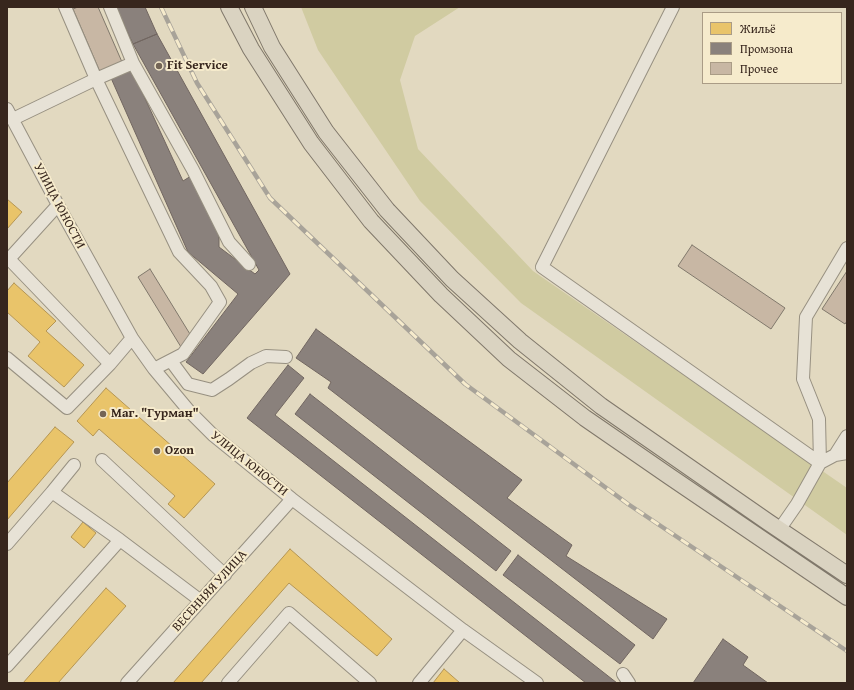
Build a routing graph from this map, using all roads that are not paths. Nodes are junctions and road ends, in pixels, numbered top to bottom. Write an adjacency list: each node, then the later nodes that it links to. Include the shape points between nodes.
1 (65, 7): 7 (street)
2 (110, 7): 6 (street)
3 (229, 7): 31 (main road, via 251,49 311,143 371,221 441,295 509,359 585,418)
4 (253, 7): 26 (main road, via 272,47 326,132 387,210 452,279 520,341 601,406)
5 (673, 7): 22 (street, via 542,267)
6 (133, 63): 7 (street); 12 (street, via 230,242)
7 (96, 79): 8 (street); 16 (street, via 179,252 211,286 220,302 183,354)
8 (10, 114): 9 (street, УЛИЦА ЮНОСТИ)
9 (58, 205): 11 (street); 13 (street, УЛИЦА ЮНОСТИ)
10 (847, 248): 22 (street, via 806,318 803,379 819,419)
11 (8, 259): 17 (street)
12 (249, 264)
13 (132, 338): 17 (street); 18 (street, УЛИЦА ЮНОСТИ)
14 (286, 357): 16 (street, via 266,356 251,363 212,390 188,384)
15 (7, 358): 17 (street, via 67,408)
16 (171, 361): 18 (street)
17 (110, 364)
18 (154, 369): 25 (street, УЛИЦА ЮНОСТИ, via 212,435)
19 (847, 436): 20 (street)
20 (841, 454): 22 (street)
21 (102, 460): 29 (street)
22 (820, 463): 26 (street)
23 (74, 464): 24 (street)
24 (52, 492): 27 (street); 28 (street)
25 (292, 499): 29 (street, ВЕСЕННЯЯ УЛИЦА); 33 (street, УЛИЦА ЮНОСТИ)
26 (779, 530): 30 (main road)
27 (120, 540): 32 (street); 34 (street)
28 (7, 544)
29 (225, 575): 32 (street, ВЕСЕННЯЯ УЛИЦА)
30 (847, 575)
31 (847, 597)
32 (201, 601): 35 (street, ВЕСЕННЯЯ УЛИЦА)
33 (463, 630): 38 (street); 39 (street, УЛИЦА ЮНОСТИ)
34 (7, 666)
35 (127, 683)
36 (228, 683): 37 (street, via 289,613)
37 (370, 683)
38 (419, 683)
39 (537, 683)

